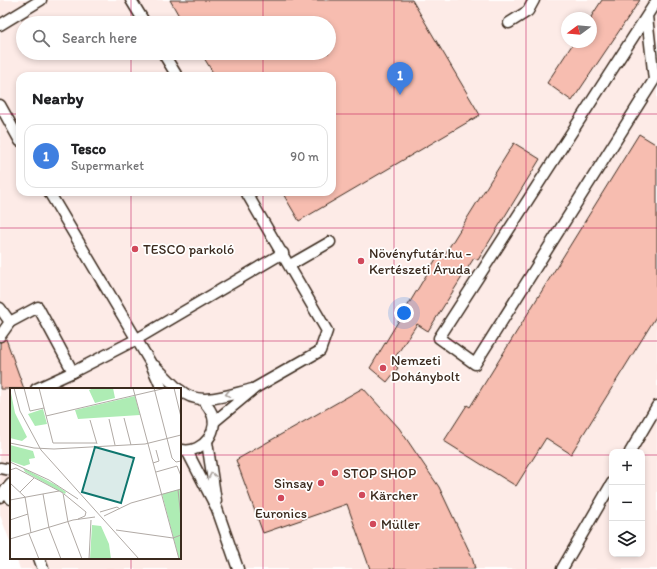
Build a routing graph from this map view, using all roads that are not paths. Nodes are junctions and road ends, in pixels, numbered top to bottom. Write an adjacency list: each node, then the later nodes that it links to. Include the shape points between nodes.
1 (41, 0): 8 (lane)
2 (131, 0): 5 (lane)
3 (534, 0): 7 (lane, via 528,11)
4 (656, 0): 6 (lane)
5 (141, 16)
6 (647, 16): 6 (lane, via 439,338 475,364 654,80)
7 (509, 23)
8 (0, 25)
9 (167, 60): 10 (lane)
10 (174, 72)
11 (0, 105): 12 (lane)
12 (16, 134)
13 (51, 196): 21 (lane)
14 (248, 196): 16 (lane)
15 (330, 242): 17 (lane)
16 (282, 253): 17 (lane); 21 (lane)
17 (290, 265): 27 (lane, via 327,330 320,352)
18 (0, 308): 19 (lane)
19 (10, 322): 20 (lane); 23 (lane, via 38,307)
20 (0, 336)
21 (137, 340): 22 (lane); 23 (lane)
22 (150, 362): 25 (lane); 26 (lane)
23 (73, 372): 24 (lane)
24 (38, 388)
25 (162, 388)
26 (176, 388)
27 (255, 388): 29 (lane, one-way to 29); 31 (lane)
28 (181, 393): 29 (lane)
29 (202, 400): 31 (lane, via 211,410)
30 (657, 406): 33 (lane)
31 (214, 422): 32 (lane)
32 (207, 442): 34 (lane, via 199,448); 38 (lane, one-way to 32)
33 (632, 449)
34 (183, 450): 38 (lane)
35 (0, 468): 36 (lane)
36 (10, 470)
37 (611, 485): 42 (lane)
38 (217, 509): 41 (lane)
39 (39, 559): 40 (lane)
40 (43, 569)
41 (238, 569)
42 (562, 569)

